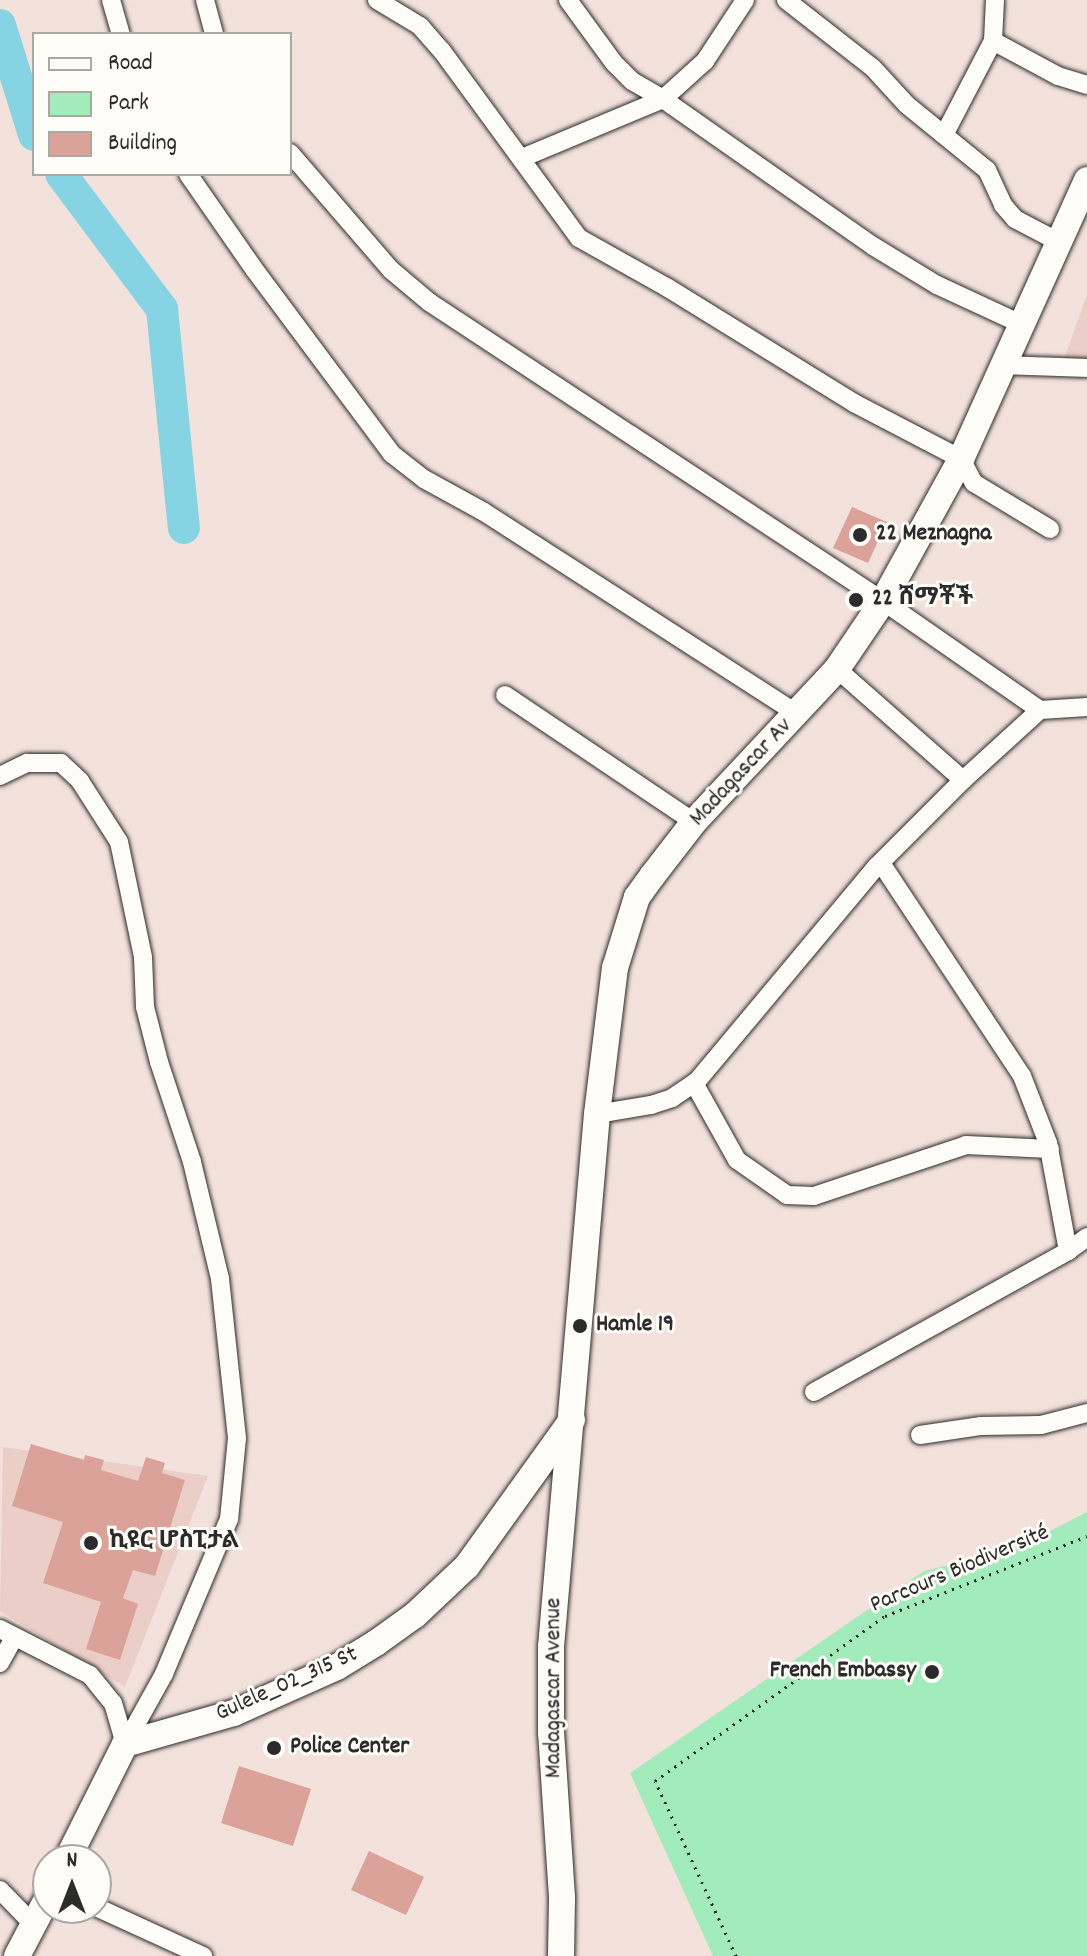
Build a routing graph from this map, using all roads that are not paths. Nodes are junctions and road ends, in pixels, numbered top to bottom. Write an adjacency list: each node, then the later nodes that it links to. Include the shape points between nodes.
1 (111, 0): 8 (street)
2 (205, 0): 9 (street)
3 (377, 0): 15 (street, via 420,26)
4 (568, 0): 12 (street, via 614,63)
5 (745, 0): 12 (street, via 705,61)
6 (786, 0): 13 (street, via 873,68)
7 (995, 0): 10 (street)
8 (120, 32)
9 (213, 32)
10 (993, 41): 11 (street, via 1058,76); 13 (street)
11 (1087, 85)
12 (663, 99): 15 (street); 19 (street, via 873,246 937,285)
13 (944, 135): 18 (street, via 987,170 1015,219)
14 (292, 155): 24 (street, via 391,270 429,302)
15 (522, 158): 22 (street, via 579,238 854,403)
16 (189, 176): 29 (street, via 392,454)
17 (1087, 180): 18 (main road, Madagascar Av)
18 (1059, 242): 19 (main road, Madagascar Av)
19 (1021, 324): 20 (main road, Madagascar Av)
20 (1002, 365): 21 (street); 22 (main road, Madagascar Av)
21 (1087, 368)
22 (961, 459): 23 (street, via 974,483); 24 (main road, Madagascar Av)
23 (1050, 529)
24 (883, 601): 25 (main road, Madagascar Av); 28 (street)
25 (837, 669): 29 (main road, Madagascar Av); 31 (street)
26 (505, 695): 32 (street)
27 (1087, 707): 28 (street)
28 (1040, 710): 31 (street)
29 (797, 714): 32 (main road, Madagascar Av)
30 (0, 776): 45 (street, via 27,763 61,763 80,781 119,842 143,957 145,1007 192,1162 220,1279 237,1438 229,1519 164,1674)
31 (963, 780): 33 (street)
32 (694, 822): 35 (main road, Madagascar Av, via 637,897 609,996)
33 (881, 863): 34 (street); 36 (street, via 1022,1076)
34 (694, 1083): 35 (street, via 651,1105); 36 (street, via 737,1160 787,1195 814,1196 966,1145)
35 (597, 1114): 41 (main road, Madagascar Av)
36 (1050, 1149): 38 (street)
37 (1087, 1237): 38 (street)
38 (1068, 1251): 39 (street)
39 (814, 1392)
40 (1087, 1413): 42 (street, via 1041,1425)
41 (572, 1420): 45 (main road, Gulele_02_315 St, via 467,1566 415,1615 337,1667 234,1713); 52 (main road, Madagascar Avenue, via 551,1647)
42 (920, 1435)
43 (7, 1633): 44 (street); 45 (street, via 90,1675 113,1703)
44 (0, 1663)
45 (125, 1744): 46 (main road)
46 (75, 1844)
47 (0, 1890): 49 (street)
48 (112, 1914): 51 (street)
49 (34, 1925): 50 (main road)
50 (17, 1956)
51 (203, 1956)
52 (561, 1956)

